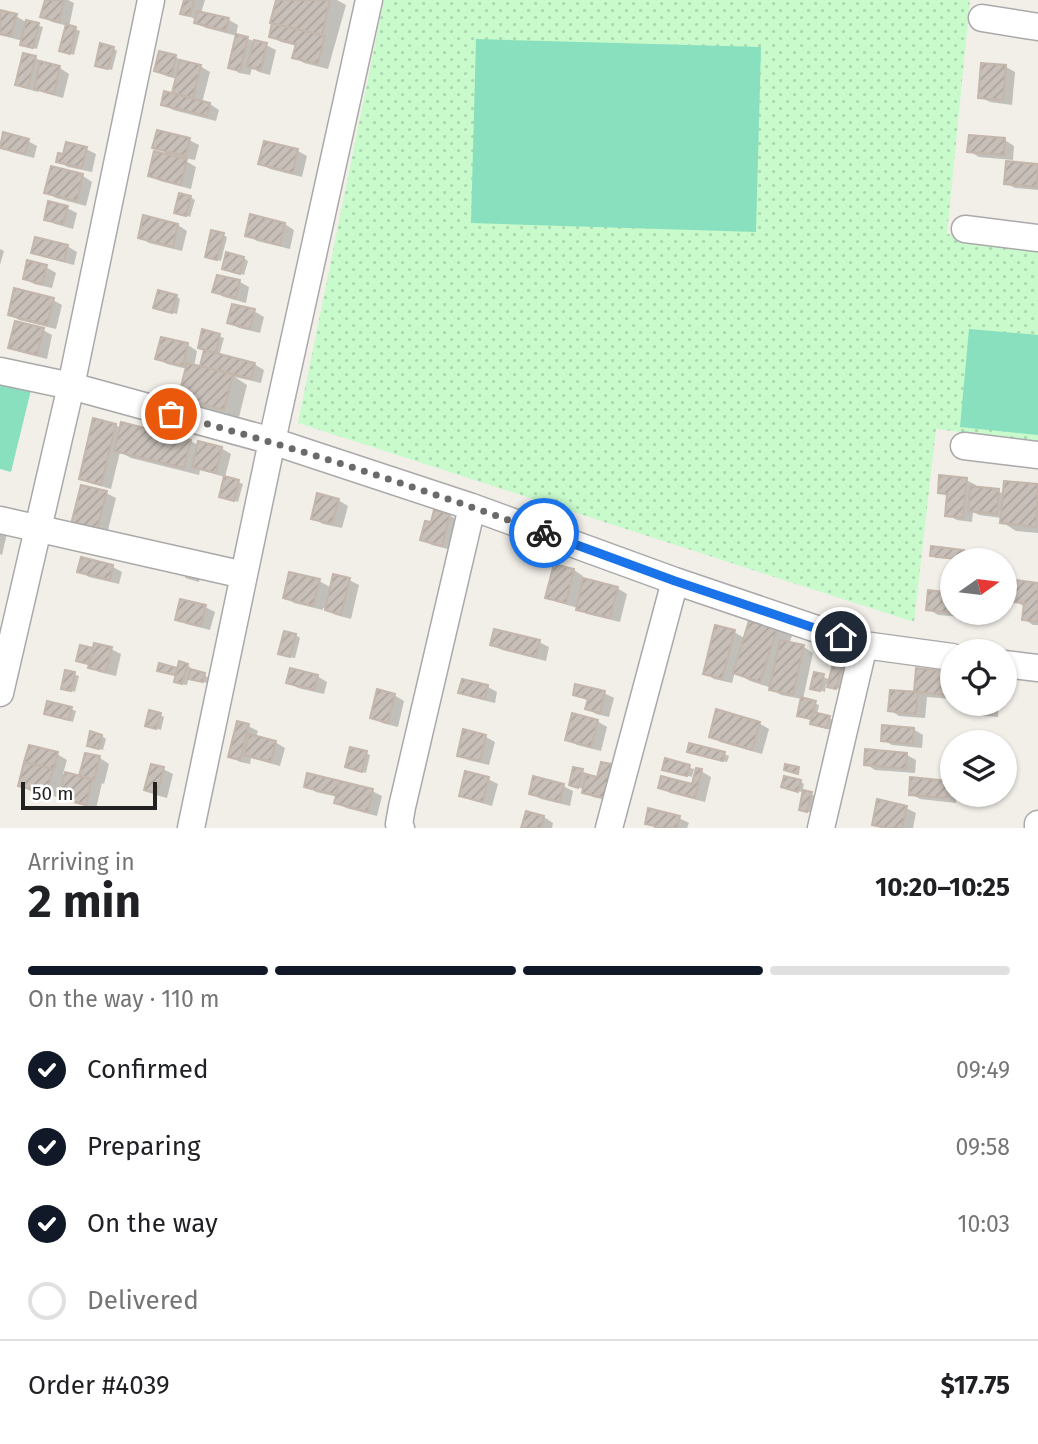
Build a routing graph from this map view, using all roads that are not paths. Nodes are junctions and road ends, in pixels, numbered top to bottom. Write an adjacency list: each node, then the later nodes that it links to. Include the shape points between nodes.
1 (151, 0): 8 (street)
2 (369, 0): 9 (street)
3 (982, 18): 4 (street)
4 (1038, 27)
5 (965, 229): 6 (street)
6 (1038, 238)
7 (0, 371): 8 (street)
8 (71, 386): 9 (street); 14 (street)
9 (272, 441): 12 (street); 15 (street)
10 (964, 446): 11 (street)
11 (1038, 455)
12 (472, 507): 16 (street); 23 (street, via 402,807)
13 (0, 520): 14 (street)
14 (38, 528): 15 (street); 21 (street)
15 (244, 575): 22 (street)
16 (675, 581): 17 (street); 24 (street)
17 (864, 645): 18 (street); 25 (street)
18 (940, 655)
19 (1017, 666): 20 (street)
20 (1038, 668)
21 (0, 692)
22 (191, 828)
23 (401, 828)
24 (609, 828)
25 (821, 828)

